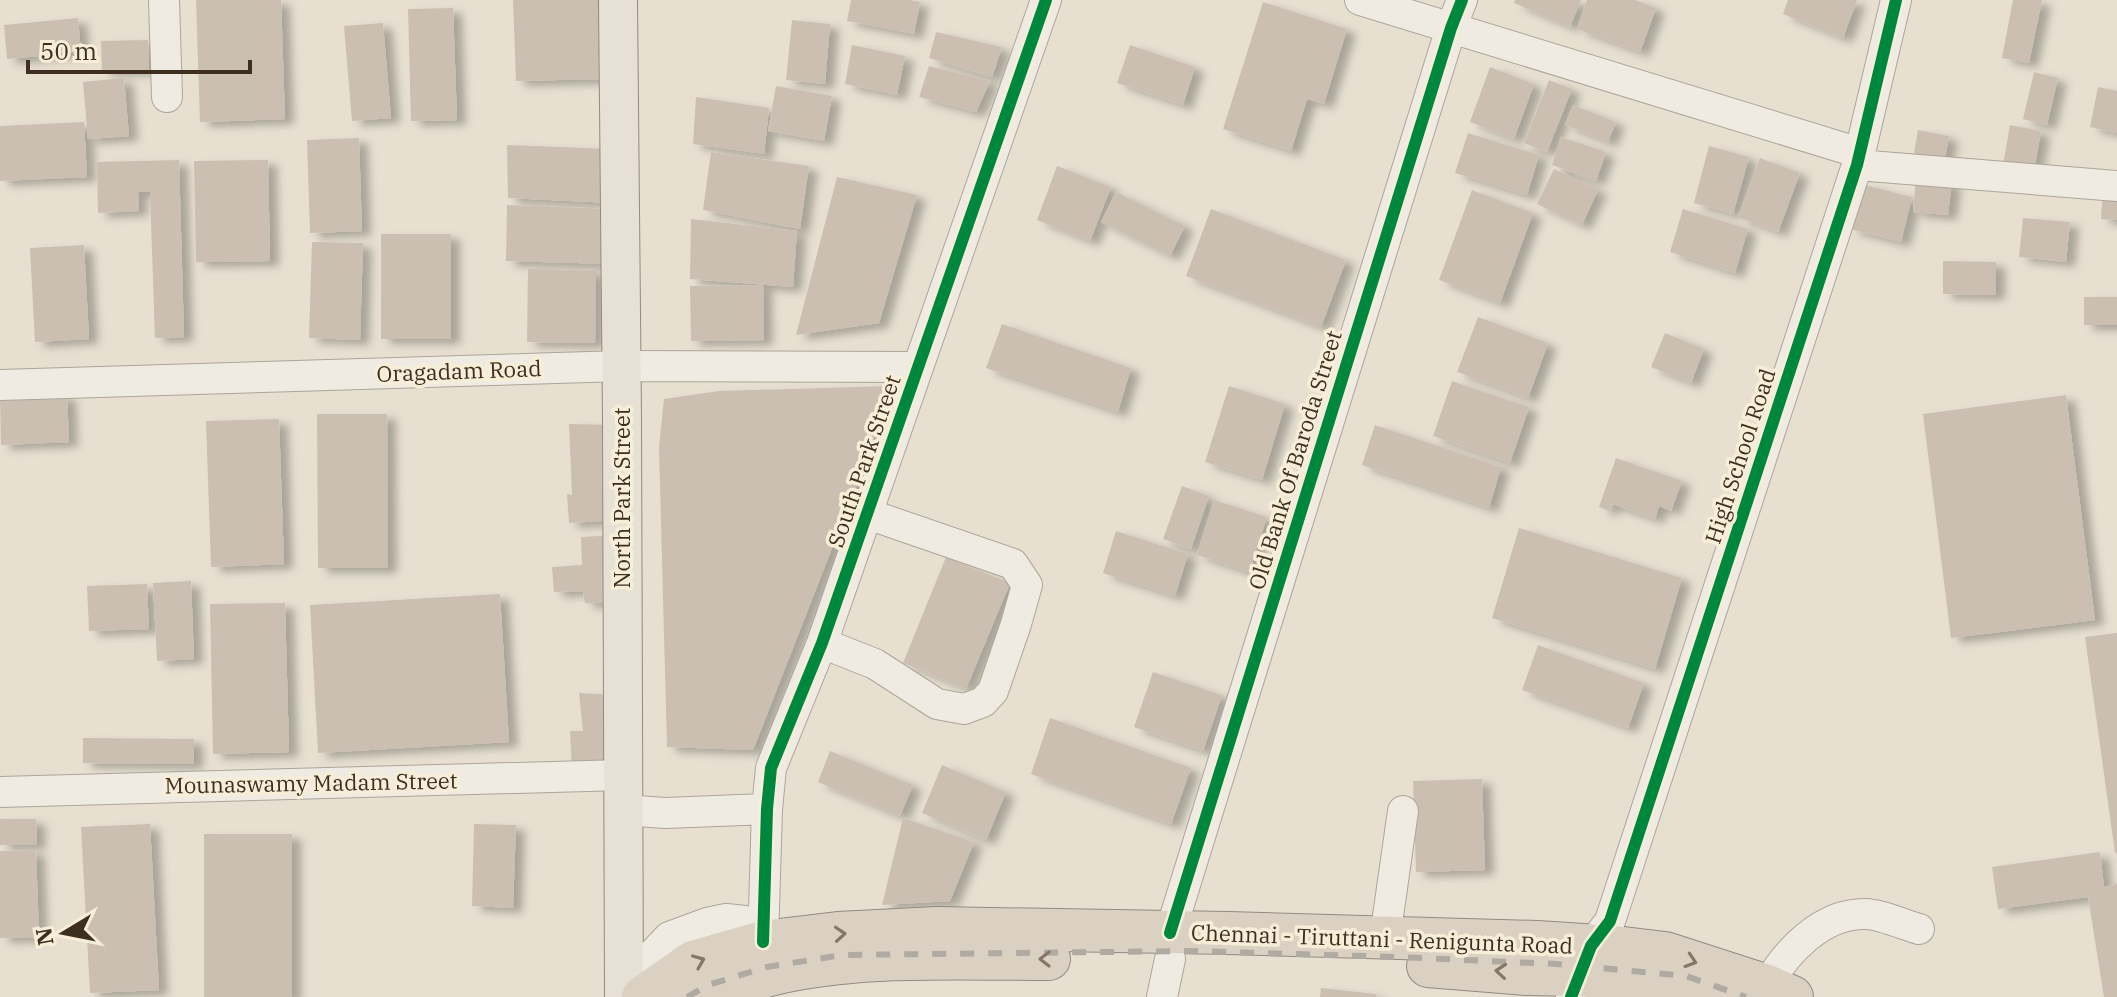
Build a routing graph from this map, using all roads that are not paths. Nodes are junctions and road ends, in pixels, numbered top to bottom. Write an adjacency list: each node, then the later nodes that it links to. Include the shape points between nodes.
1 (164, 0): 8 (street)
2 (618, 0): 11 (main road, North Park Street)
3 (1046, 0): 12 (street, South Park Street)
4 (1360, 0): 7 (street)
5 (1462, 0): 7 (street, Old Bank Of Baroda Street)
6 (1896, 0): 9 (street, High School Road)
7 (1451, 28): 9 (street); 22 (street, Old Bank Of Baroda Street)
8 (167, 97)
9 (1858, 159): 10 (street); 23 (street, High School Road)
10 (2117, 186)
11 (622, 366): 12 (street, Oragadam Road); 13 (street, Oragadam Road); 17 (main road, North Park Street)
12 (918, 367): 14 (street, South Park Street)
13 (0, 385)
14 (868, 514): 15 (street, South Park Street); 15 (street, via 1013,564 1027,585 993,691 983,702 964,709 937,704 875,664)
15 (822, 643): 18 (street, South Park Street, via 771,768)
16 (0, 792): 17 (street, Mounaswamy Madam Street)
17 (623, 793): 18 (street, Mounaswamy Madam Street, via 665,813); 26 (main road, North Park Street)
18 (767, 809): 24 (street, South Park Street)
19 (1403, 811): 21 (street)
20 (1919, 929): 25 (street, via 1865,913 1832,920 1813,931 1773,974)
21 (1385, 937): 22 (highway, Chennai - Tiruttani - Renigunta Road, via 1228,933); 23 (highway, Chennai - Tiruttani - Renigunta Road, via 1537,942)
22 (1167, 963): 23 (highway, Chennai - Tiruttani - Renigunta Road, one-way to 22, via 1527,974 1420,965); 24 (highway, Chennai - Tiruttani - Renigunta Road, via 937,928 838,933)
23 (1595, 966): 25 (highway, Chennai - Tiruttani - Renigunta Road, one-way to 25, via 1665,953); 30 (highway, Chennai - Tiruttani - Renigunta Road)
24 (777, 970): 27 (street, via 745,921 726,919 669,937 648,959); 28 (highway, Chennai - Tiruttani - Renigunta Road, one-way to 24, via 693,962); 29 (highway, Chennai - Tiruttani - Renigunta Road)
25 (1779, 992)
26 (624, 997)
27 (630, 997)
28 (643, 997)
29 (699, 997)
30 (1712, 997)

